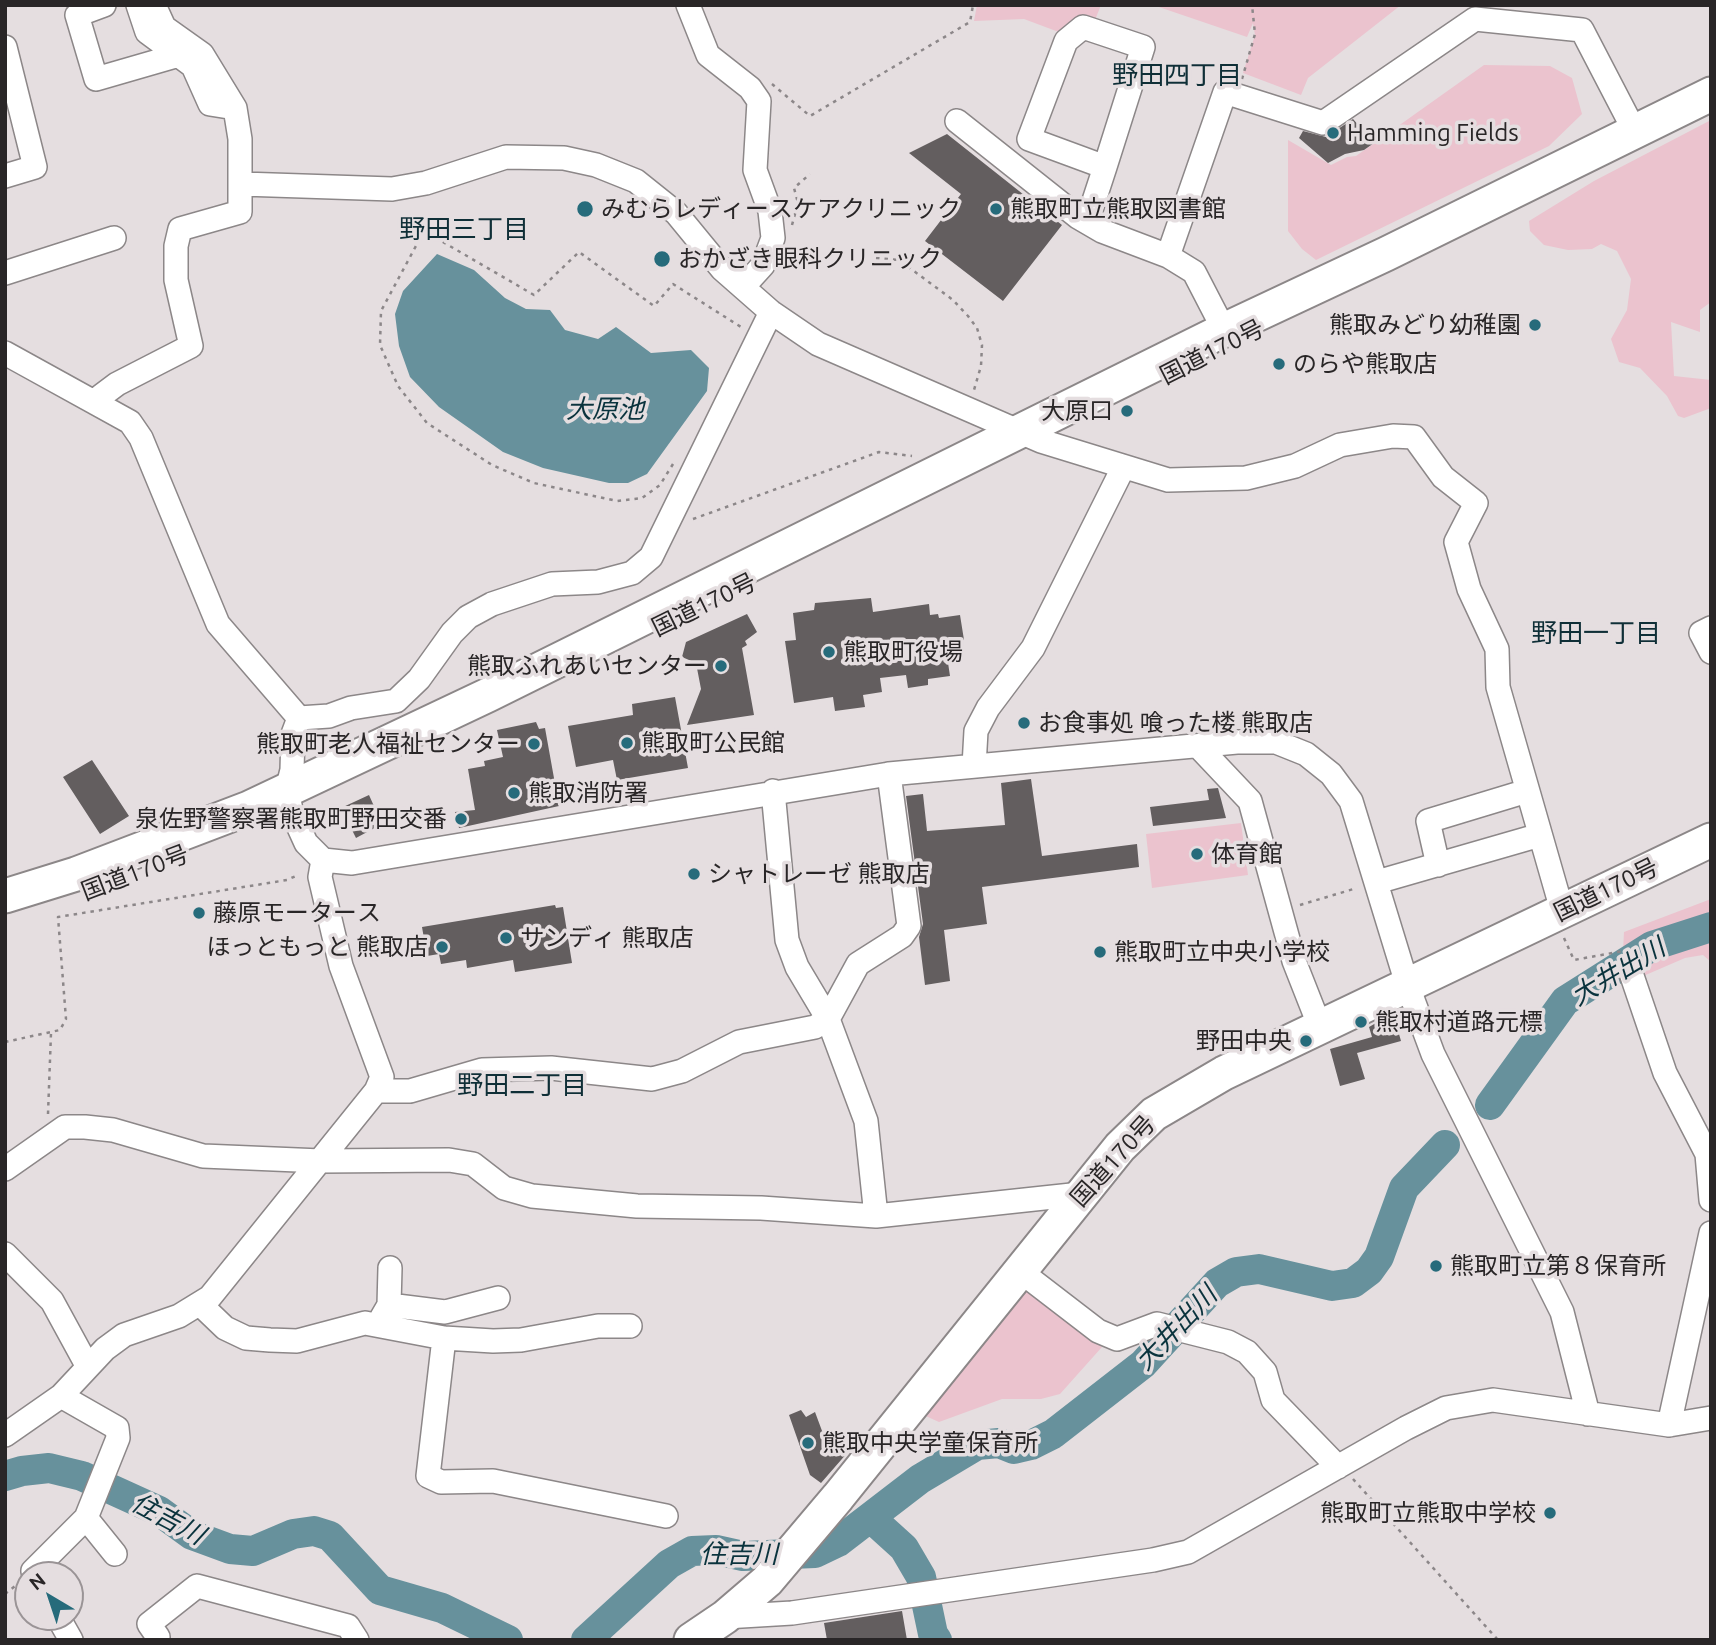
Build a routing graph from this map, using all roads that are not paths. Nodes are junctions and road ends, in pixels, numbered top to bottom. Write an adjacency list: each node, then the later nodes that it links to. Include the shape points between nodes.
1 (104, 5): 5 (street, via 77,15 96,79)
2 (138, 5): 5 (street, via 147,32)
3 (154, 5): 8 (street, via 164,27 202,54)
4 (688, 5): 19 (street, via 708,55 750,88 759,101 755,170 771,211 773,238 763,265)
5 (179, 55): 8 (street, via 194,66 211,104)
6 (7, 60): 12 (street, via 35,167)
7 (1711, 93): 10 (highway, 国道170号)
8 (235, 108): 13 (street)
9 (957, 121): 14 (street)
10 (1635, 132): 16 (highway, 国道170号); 17 (street, via 1582,30 1475,19 1323,123 1225,92)
11 (1105, 167): 11 (street, via 1143,47 1083,27 1066,41 1029,139); 14 (street)
12 (5, 176)
13 (242, 184): 19 (street, via 392,189 506,158 564,158 636,181 676,213); 23 (street, via 240,212 180,229 176,280 191,346 117,384)
14 (1087, 222): 17 (street)
15 (114, 238): 18 (street)
16 (1386, 254): 21 (highway, 国道170号); 24 (highway, 国道170号, via 1324,294)
17 (1168, 256): 21 (street, via 1194,272)
18 (5, 273)
19 (743, 288): 20 (street)
20 (771, 312): 24 (street, via 818,344); 28 (street, via 651,557 632,573 598,582 552,584 468,617 396,701)
21 (1224, 330): 24 (highway, 国道170号)
22 (5, 353): 23 (street)
23 (98, 403): 28 (street, via 130,422 141,438 218,624)
24 (1030, 436): 25 (street); 34 (highway, 国道170号); 34 (highway, 国道170号, via 935,475 488,695)
25 (1123, 468): 30 (street, via 1032,648 976,732); 33 (street, via 1168,480 1246,478 1295,466 1340,445 1414,437 1443,477 1476,503 1456,542 1469,589 1497,649 1498,687)
26 (1711, 628): 27 (street, via 1702,632)
27 (1711, 652)
28 (299, 718): 34 (street, via 293,734)
29 (1198, 746): 30 (street); 39 (street, via 1276,742 1306,754 1331,774 1350,801); 46 (street, via 1250,802 1294,961)
30 (974, 766): 31 (street)
31 (889, 774): 32 (street); 45 (street, via 909,926 902,936 859,964)
32 (773, 791): 37 (street, via 352,863); 45 (street, via 787,940 797,967)
33 (1527, 791): 35 (street); 38 (street, via 1428,821)
34 (289, 800): 37 (street, via 306,843); 40 (highway, 国道170号); 42 (highway, 国道170号, via 189,853)
35 (1540, 835): 38 (street); 41 (street)
36 (1711, 840): 41 (highway, 国道170号)
37 (323, 860): 47 (street, via 320,877 341,966 382,1077)
38 (1438, 864): 39 (street)
39 (1377, 882): 44 (street)
40 (5, 896)
41 (1559, 912): 44 (highway, 国道170号)
42 (5, 918)
43 (1631, 973): 51 (street, via 1665,1073 1707,1154)
44 (1407, 984): 46 (highway, 国道170号); 65 (street, via 1433,1054 1562,1312)
45 (828, 1018): 47 (street, via 815,1027 739,1042 652,1079 551,1068 482,1070 410,1091); 52 (street, via 866,1121)
46 (1320, 1027): 50 (highway, 国道170号, via 1189,1091 1154,1114 1137,1126)
47 (376, 1091): 48 (street)
48 (321, 1161): 49 (street, via 203,1156 113,1130 65,1127); 52 (street, via 449,1160 473,1164 504,1188 563,1200); 58 (street)
49 (5, 1169)
50 (1081, 1194): 52 (street); 56 (highway, 国道170号)
51 (1711, 1200)
52 (876, 1216)
53 (1711, 1233): 67 (street)
54 (5, 1254): 63 (street, via 52,1301)
55 (390, 1268): 59 (street)
56 (1020, 1272): 69 (street, via 1098,1331 1116,1339 1157,1324 1228,1342 1247,1352 1265,1372 1273,1400); 74 (highway, 国道170号, via 767,1581)
57 (498, 1298): 59 (street, via 444,1312)
58 (206, 1301): 60 (street, via 225,1328 246,1338 297,1341 365,1323); 63 (street, via 179,1316 124,1335)
59 (389, 1305): 60 (street)
60 (377, 1326): 62 (street)
61 (630, 1326): 62 (street, via 598,1326 521,1340)
62 (444, 1338): 70 (street, via 428,1476 441,1482 493,1481)
63 (88, 1367): 64 (street)
64 (61, 1396): 68 (street); 71 (street, via 117,1428 118,1438)
65 (1588, 1414): 67 (street); 69 (street, via 1493,1400 1446,1408)
66 (1711, 1419): 67 (street)
67 (1670, 1425)
68 (5, 1435)
69 (1340, 1466): 74 (street, via 1188,1552 792,1613)
70 (666, 1516)
71 (86, 1518): 72 (street); 73 (street)
72 (115, 1554)
73 (43, 1561)
74 (725, 1617): 77 (highway, 国道170号)
75 (158, 1637): 76 (street, via 149,1624 197,1586 348,1626)
76 (356, 1640)
77 (691, 1640)

